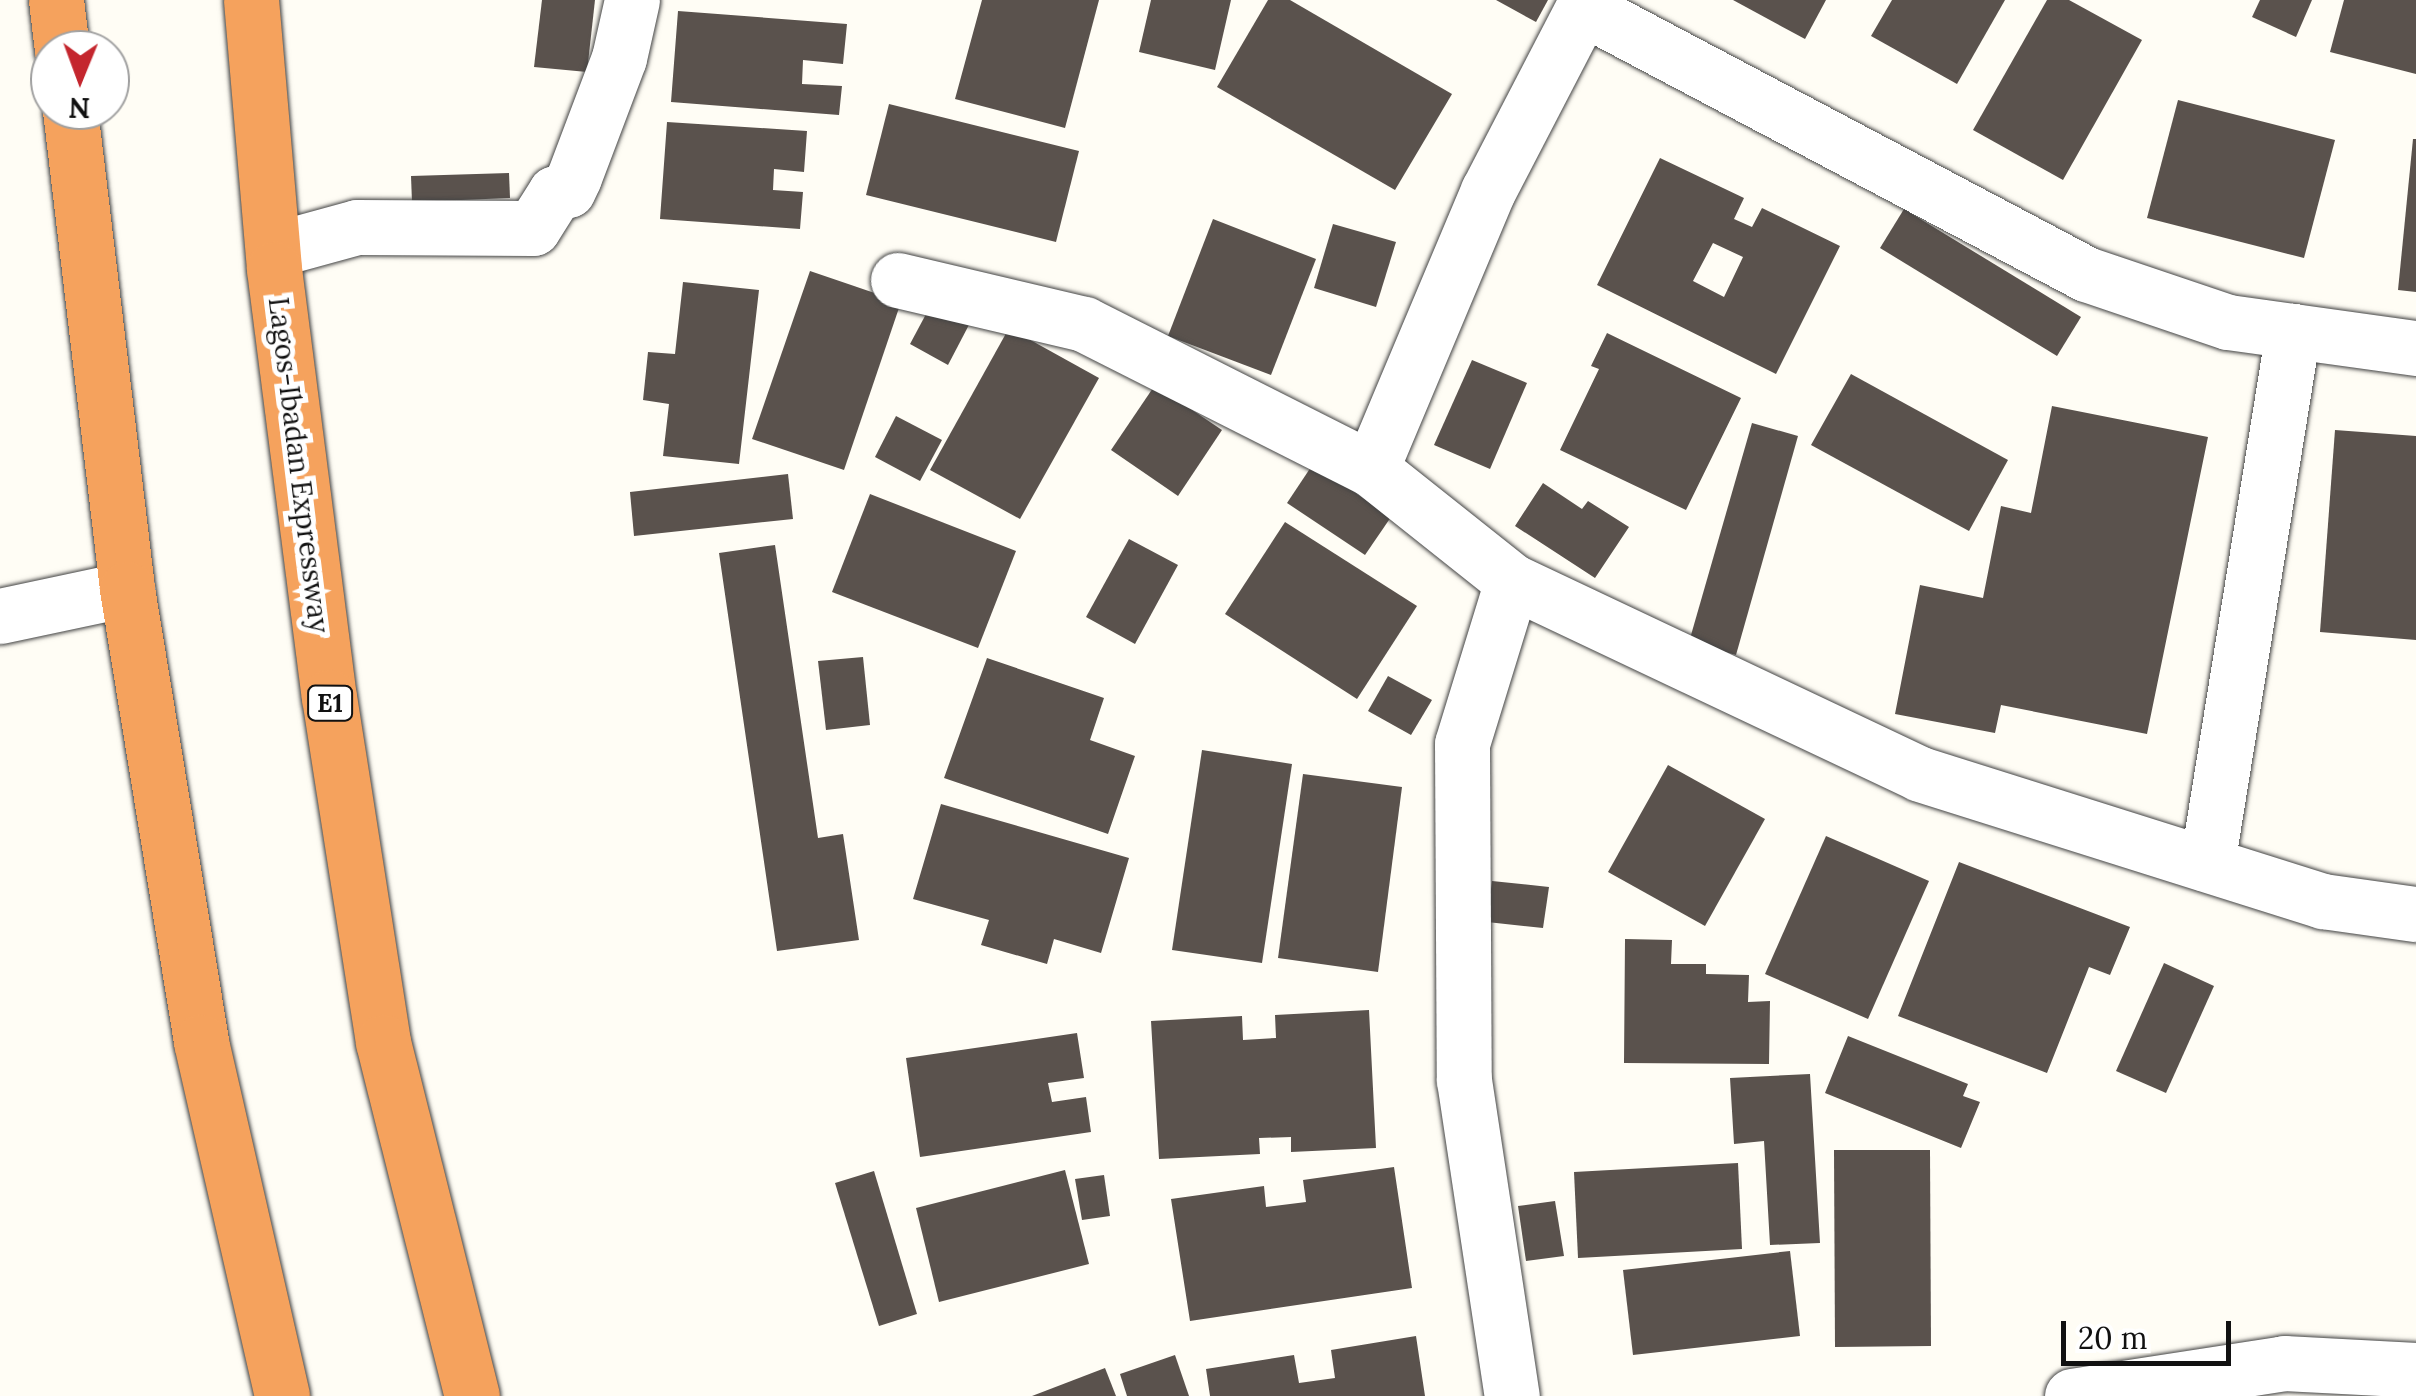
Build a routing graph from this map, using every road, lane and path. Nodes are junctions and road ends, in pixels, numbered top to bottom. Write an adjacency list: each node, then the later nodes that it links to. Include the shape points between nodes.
1 (56, 0): 5 (highway)
2 (251, 0): 7 (highway, Lagos-Ibadan Expressway / E1)
3 (632, 0): 7 (street, via 574,177 568,190 554,193 534,228 357,227)
4 (1585, 4): 9 (street, via 2086,274 2228,322); 11 (street, via 1488,191)
5 (60, 30)
6 (72, 130): 13 (highway)
7 (273, 250): 19 (highway, Lagos-Ibadan Expressway / E1, via 328,697 383,1042)
8 (898, 280): 11 (street, via 1084,324)
9 (2293, 331): 10 (street); 15 (street)
10 (2416, 348)
11 (1371, 469): 12 (street)
12 (1512, 581): 15 (street, via 1920,774); 20 (street, via 1462,744 1464,1080)
13 (127, 588): 14 (street); 18 (highway, via 201,1042)
14 (0, 616)
15 (2206, 864): 16 (street, via 2324,901)
16 (2416, 914)
17 (2416, 1370): 21 (street, via 2284,1364)
18 (282, 1396)
19 (472, 1396)
20 (1512, 1396)
21 (2072, 1396)

